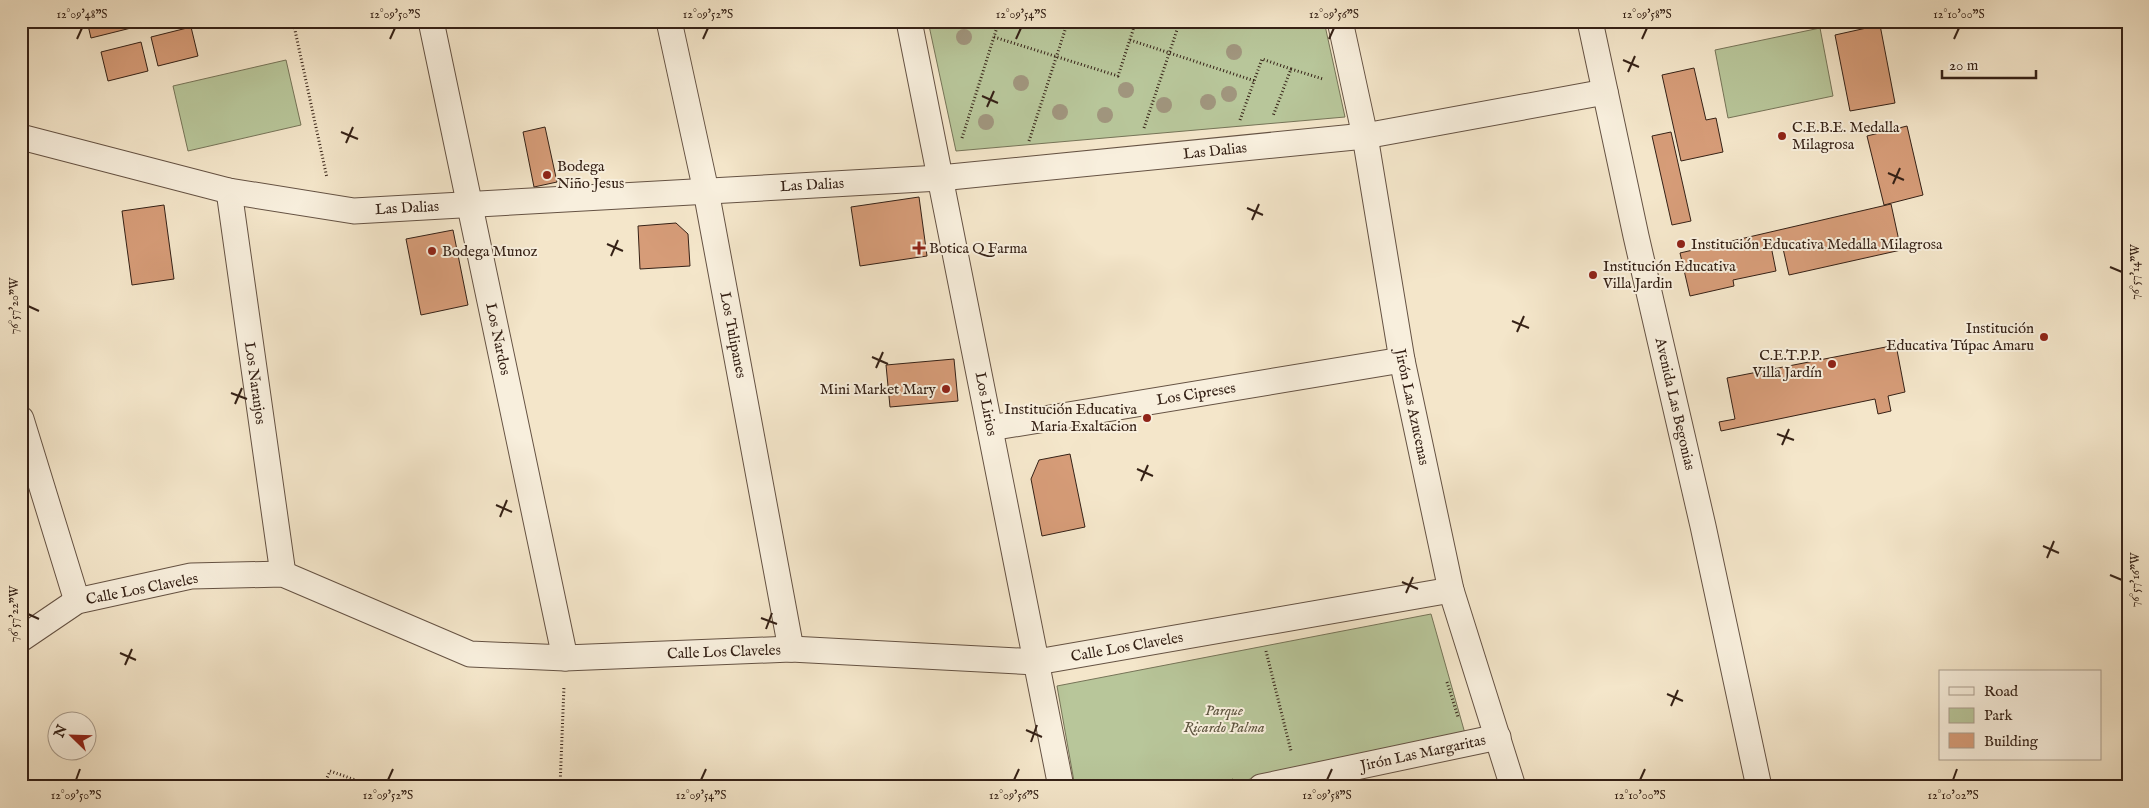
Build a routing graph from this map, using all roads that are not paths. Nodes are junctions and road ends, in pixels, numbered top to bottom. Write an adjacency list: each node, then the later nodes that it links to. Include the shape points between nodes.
1 (431, 21): 12 (street, Los Nardos)
2 (669, 21): 11 (street, Los Tulipanes)
3 (909, 21): 9 (street, Los Lirios)
4 (1340, 21): 7 (street, Jirón Las Azucenas)
5 (1590, 21): 6 (street, Avenida Las Begonias)
6 (1605, 92): 7 (street, Las Dalias); 27 (street, Avenida Las Begonias)
7 (1365, 136): 9 (street, Las Dalias); 13 (street, Jirón Las Azucenas)
8 (21, 138): 10 (street, Las Dalias)
9 (940, 178): 11 (street, Las Dalias); 15 (street, Los Lirios)
10 (229, 191): 12 (street, Las Dalias, via 354,211); 16 (street, Los Naranjos)
11 (706, 191): 12 (street, Las Dalias); 20 (street, Los Tulipanes)
12 (470, 206): 21 (street, Los Nardos)
13 (1402, 360): 15 (street, Los Cipreses); 17 (street, Jirón Las Azucenas)
14 (21, 420): 18 (street)
15 (990, 428): 22 (street, Los Lirios)
16 (283, 574): 18 (street, Calle Los Claveles, via 191,576); 21 (street, Calle Los Claveles, via 470,654)
17 (1451, 590): 22 (street, Calle Los Claveles); 23 (street, Jirón Las Azucenas)
18 (77, 601): 19 (street, Calle Los Claveles)
19 (21, 639)
20 (791, 649): 21 (street, Calle Los Claveles); 22 (street, Calle Los Claveles)
21 (565, 658)
22 (1037, 662): 24 (street, Los Lirios)
23 (1498, 737): 25 (street, Jirón Las Margaritas); 26 (street, Jirón Las Azucenas)
24 (1061, 787)
25 (1261, 787)
26 (1514, 787)
27 (1759, 787)

